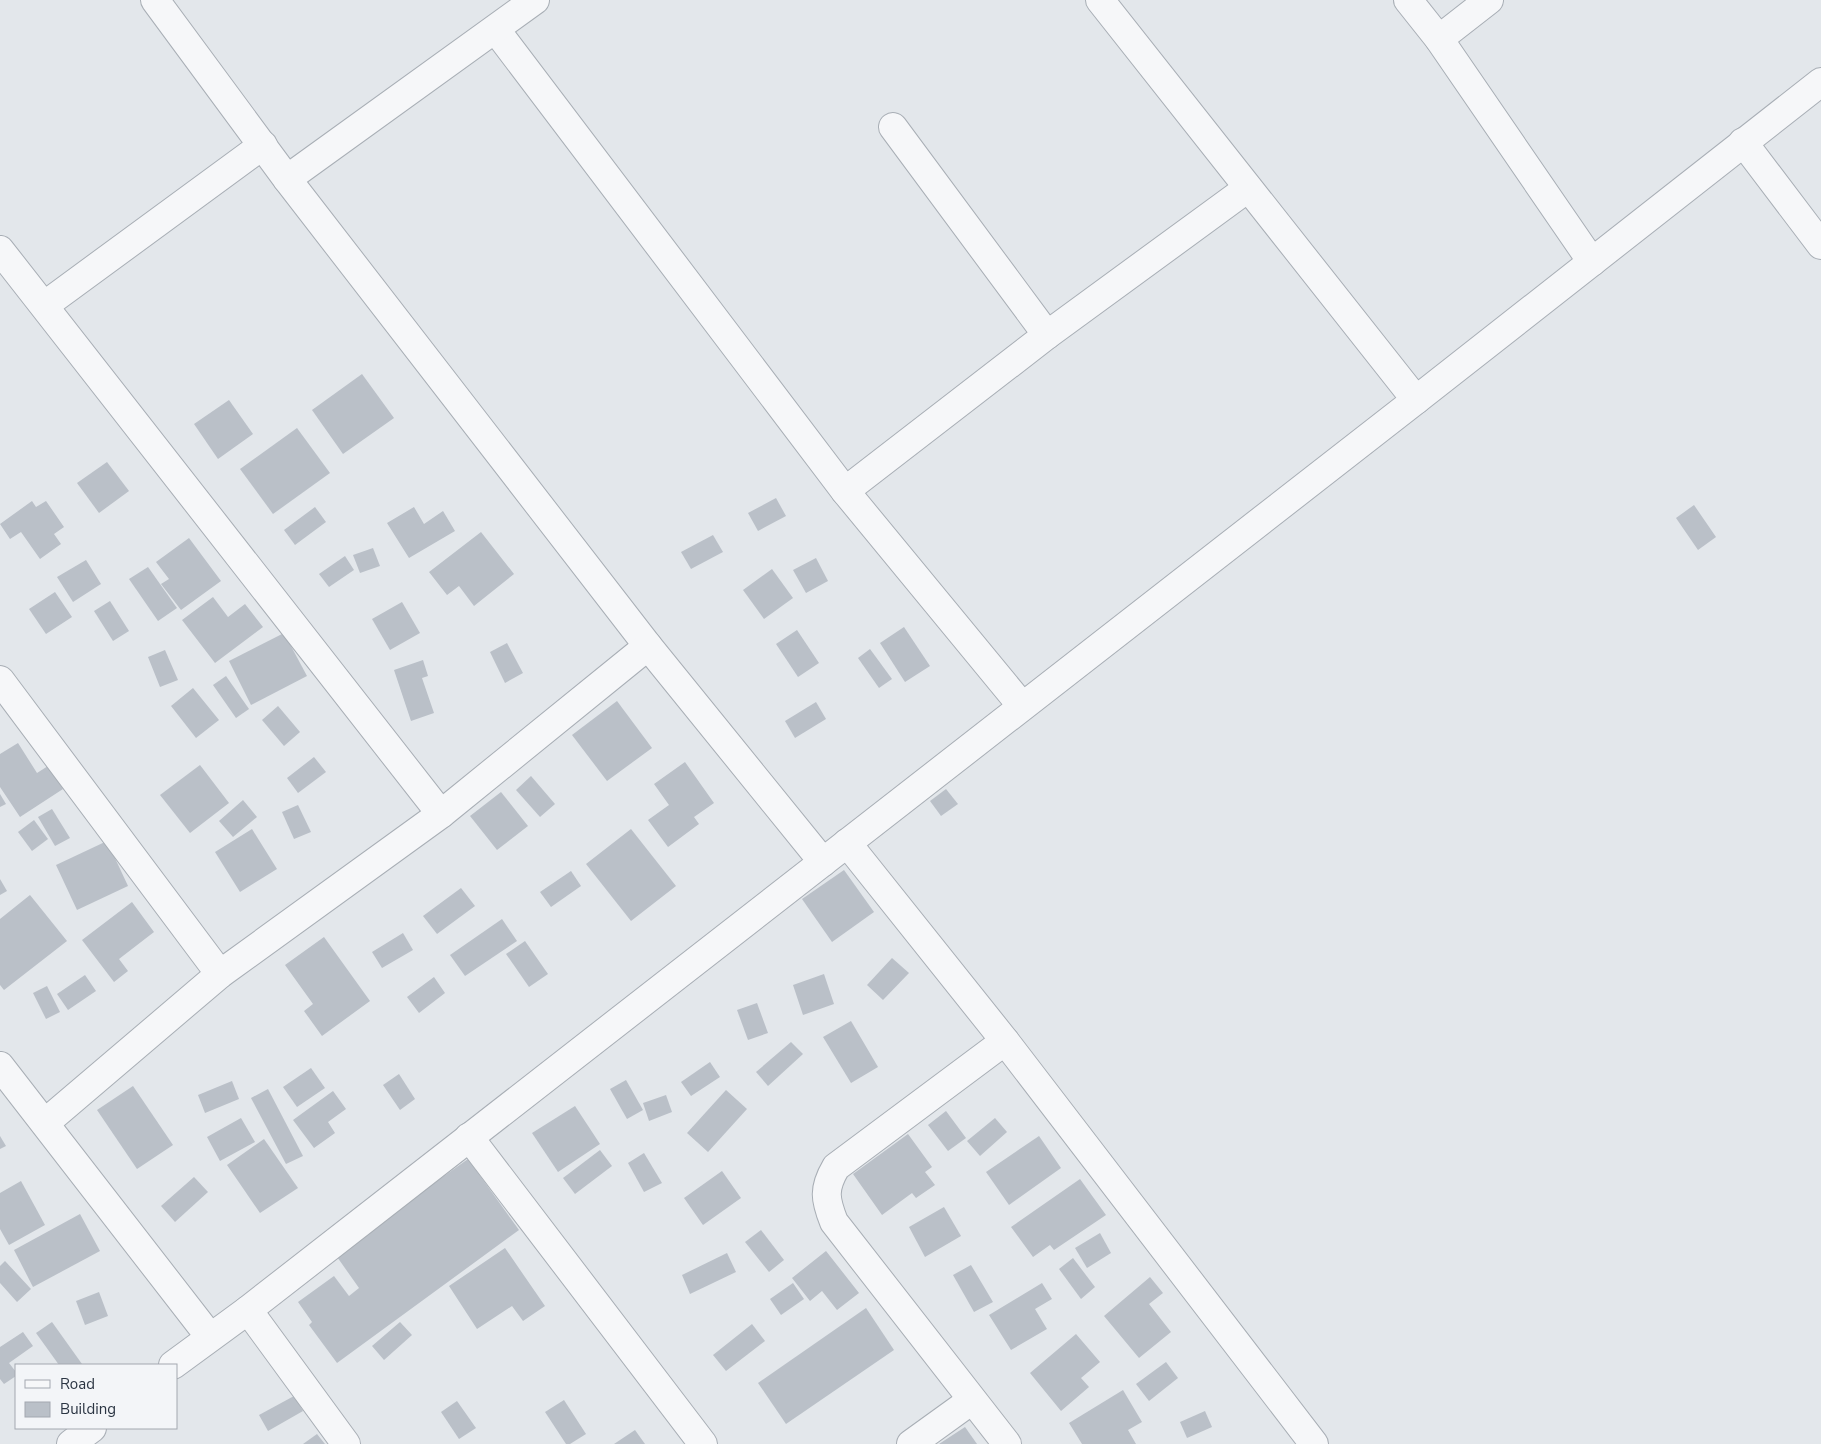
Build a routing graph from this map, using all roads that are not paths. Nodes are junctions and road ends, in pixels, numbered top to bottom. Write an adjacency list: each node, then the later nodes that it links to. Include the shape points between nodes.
1 (155, 0): 11 (street)
2 (535, 0): 6 (street)
3 (1100, 0): 13 (street)
4 (1408, 0): 7 (street)
5 (1489, 0): 7 (street)
6 (496, 30): 12 (street); 20 (street)
7 (1438, 39): 16 (street)
8 (1821, 82): 10 (street)
9 (893, 127): 18 (street)
10 (1743, 142): 14 (street); 16 (street)
11 (262, 145): 12 (street); 17 (street)
12 (287, 179): 21 (street)
13 (1248, 188): 18 (street); 19 (street)
14 (1821, 245)
15 (0, 250): 17 (street)
16 (1592, 262): 19 (street)
17 (45, 305): 24 (street)
18 (1046, 335): 20 (street)
19 (1416, 400): 23 (street)
20 (845, 491): 23 (street)
21 (648, 646): 24 (street); 26 (street)
22 (0, 680): 27 (street)
23 (1022, 706): 25 (street)
24 (441, 814): 27 (street)
25 (847, 843): 26 (street); 28 (street)
26 (823, 862): 31 (street)
27 (220, 974): 30 (street)
28 (1005, 1041): 35 (street, via 836,1167 828,1181 826,1202 834,1222); 42 (street)
29 (0, 1066): 30 (street)
30 (45, 1123): 33 (street)
31 (470, 1137): 32 (street); 39 (street)
32 (248, 1310): 33 (street); 38 (street)
33 (210, 1337): 34 (street)
34 (174, 1364)
35 (972, 1400): 40 (street); 41 (street)
36 (91, 1429): 37 (street)
37 (71, 1444)
38 (346, 1444)
39 (703, 1444)
40 (911, 1444)
41 (1007, 1444)
42 (1314, 1444)

